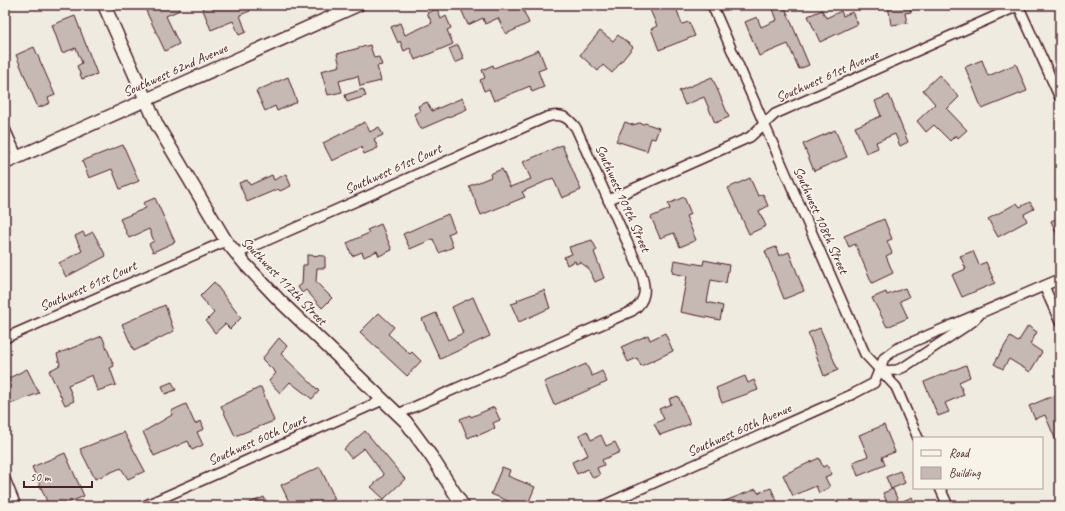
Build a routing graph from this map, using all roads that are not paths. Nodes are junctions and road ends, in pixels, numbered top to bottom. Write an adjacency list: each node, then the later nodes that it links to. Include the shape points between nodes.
1 (104, 5): 6 (main road, Southwest 112th Street)
2 (358, 5): 6 (main road, Southwest 62nd Avenue)
3 (712, 5): 8 (street, Southwest 108th Street)
4 (1018, 6): 5 (street); 8 (street, Southwest 61st Avenue, via 775,114)
5 (1060, 98)
6 (145, 100): 10 (main road, Southwest 62nd Avenue); 13 (main road, Southwest 112th Street, via 174,155)
7 (562, 116): 12 (street, Southwest 109th Street, via 576,128); 14 (street, Southwest 61st Court, via 547,116)
8 (764, 124): 12 (street, Southwest 61st Avenue, via 750,137); 20 (street, Southwest 108th Street, via 865,354)
9 (5, 129): 10 (street)
10 (18, 158): 11 (main road, Southwest 62nd Avenue)
11 (5, 163)
12 (608, 200): 22 (street, Southwest 109th Street, via 644,281 644,299 632,311)
13 (226, 241): 14 (main road, Southwest 112th Street); 19 (street, Southwest 61st Court)
14 (236, 254): 21 (main road, Southwest 112th Street, via 280,301)
15 (1060, 279): 16 (street, Southwest 60th Avenue)
16 (1044, 286): 17 (street, Southwest 60th Avenue); 18 (street)
17 (980, 314): 20 (street, Southwest 60th Avenue, via 904,367); 20 (street, Southwest 60th Avenue, via 967,317 896,349 884,358)
18 (1060, 322)
19 (5, 338)
20 (880, 371): 23 (street, Southwest 108th Street, via 896,387); 29 (street, Southwest 60th Avenue, via 874,383 853,394)
21 (383, 400): 22 (main road, Southwest 112th Street); 27 (street, Southwest 60th Court)
22 (398, 414): 28 (main road, Southwest 112th Street, via 431,456)
23 (918, 437)
24 (5, 480): 26 (street)
25 (940, 489): 30 (street)
26 (16, 506)
27 (144, 506)
28 (463, 506)
29 (602, 506)
30 (948, 506)

